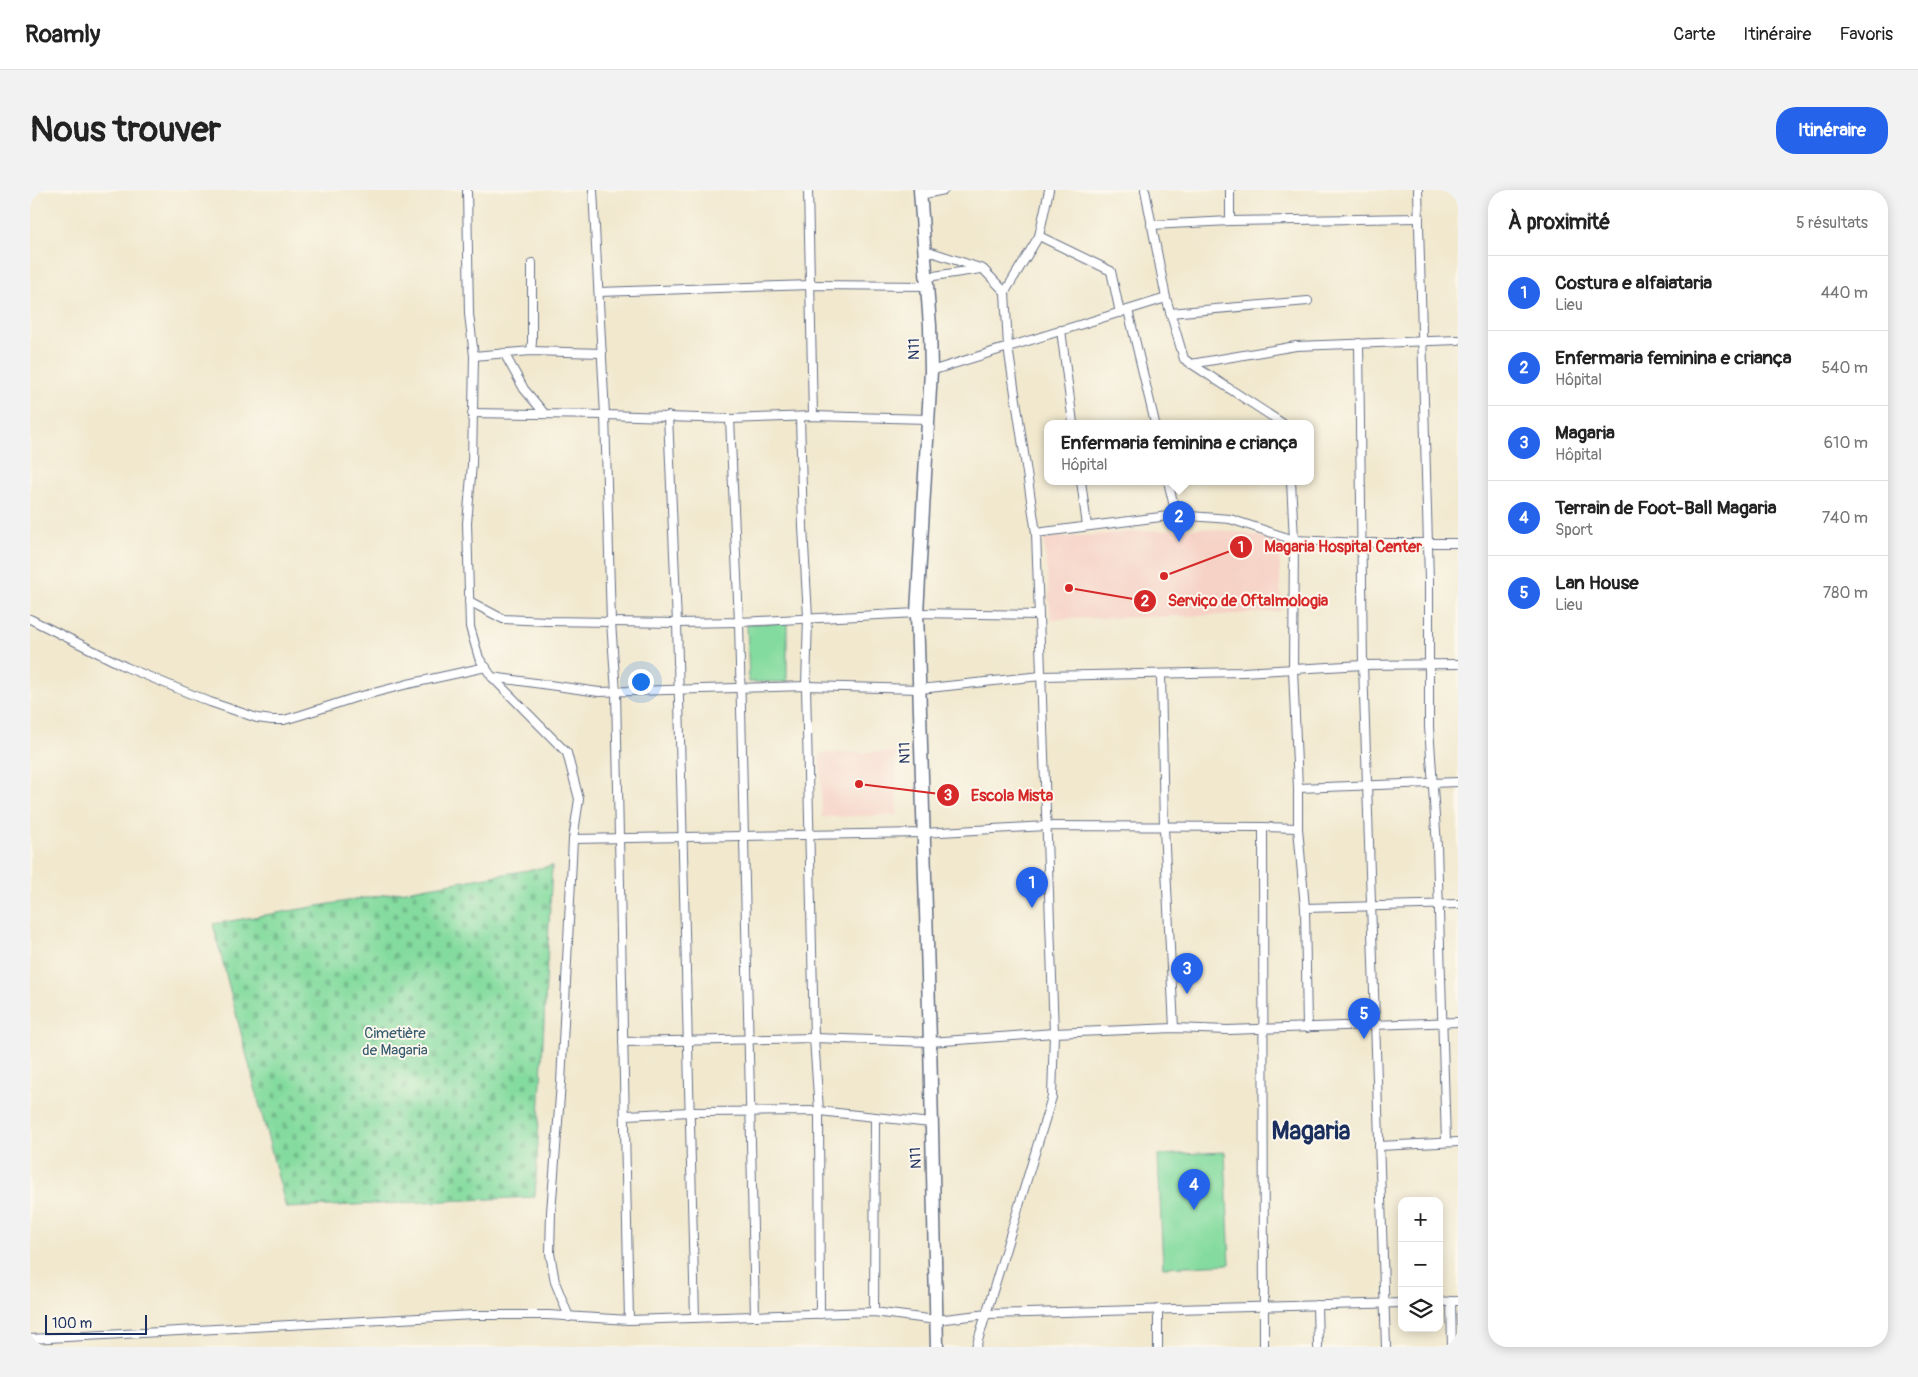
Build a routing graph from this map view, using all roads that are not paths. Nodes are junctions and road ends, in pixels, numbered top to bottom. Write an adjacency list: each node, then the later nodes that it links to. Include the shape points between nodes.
1 (467, 190): 34 (street)
2 (594, 190): 19 (street)
3 (808, 190): 18 (street)
4 (944, 190): 9 (street)
5 (1049, 190): 13 (street)
6 (1145, 190): 12 (street)
7 (1230, 190): 11 (street)
8 (1418, 190): 10 (street)
9 (920, 192): 14 (main road, N11)
10 (1419, 218): 11 (street); 28 (street)
11 (1230, 220): 12 (street)
12 (1151, 225): 21 (street)
13 (1039, 236): 20 (street); 24 (street, via 1110,271)
14 (925, 250): 16 (street); 17 (main road, N11)
15 (532, 263): 31 (street)
16 (983, 269): 17 (street); 20 (street)
17 (928, 281): 18 (street); 36 (main road, N11)
18 (810, 285): 19 (street); 41 (street)
19 (599, 292): 33 (street)
20 (1005, 292): 30 (street)
21 (1166, 298): 23 (street); 25 (street)
22 (1308, 300): 25 (street)
23 (1128, 310): 24 (street); 46 (street)
24 (1120, 313): 26 (street)
25 (1170, 313): 35 (street, via 1184,359)
26 (1061, 330): 30 (street); 45 (street)
27 (1458, 340): 28 (street)
28 (1422, 341): 29 (street); 55 (street)
29 (1359, 344): 35 (street, via 1296,346); 56 (street)
30 (1008, 347): 36 (street); 53 (street)
31 (531, 351): 32 (street); 33 (street)
32 (504, 353): 34 (street); 38 (street, via 524,389)
33 (602, 353): 39 (street)
34 (474, 356): 37 (street)
35 (1190, 364): 47 (street)
36 (931, 371): 44 (main road, N11)
37 (472, 413): 38 (street); 58 (street, via 467,523)
38 (545, 414): 39 (street)
39 (605, 415): 40 (street); 63 (street)
40 (668, 416): 43 (street); 65 (street)
41 (813, 416): 42 (street); 44 (street)
42 (800, 417): 43 (street); 61 (street)
43 (730, 419): 64 (street)
44 (928, 420): 59 (main road, N11)
45 (1073, 420)
46 (1154, 420)
47 (1277, 420)
48 (1082, 485): 52 (street)
49 (1169, 485): 51 (street)
50 (1291, 485): 54 (street)
51 (1176, 515): 52 (street); 54 (street, via 1230,519)
52 (1087, 526): 53 (street)
53 (1036, 533): 60 (street)
54 (1294, 540): 56 (street); 70 (street)
55 (1428, 542): 56 (street); 57 (street); 66 (street)
56 (1362, 543): 68 (street)
57 (1458, 543)
58 (469, 601): 63 (street, via 503,619); 69 (street, via 470,627 479,658)
59 (917, 612): 60 (street); 61 (street); 76 (main road, N11)
60 (1038, 615): 72 (street)
61 (808, 617): 64 (street); 74 (street)
62 (30, 618): 69 (street, via 126,667 210,702 272,720 284,720 408,684)
63 (611, 622): 65 (street); 78 (street)
64 (739, 622): 65 (street); 75 (street)
65 (677, 623): 77 (street)
66 (1430, 664): 67 (street); 68 (street); 79 (street)
67 (1458, 664)
68 (1363, 665): 70 (street); 81 (street)
69 (486, 667): 73 (street)
70 (1293, 669): 71 (street); 82 (street)
71 (1161, 674): 72 (street); 85 (street)
72 (1041, 676): 76 (street); 83 (street)
73 (492, 677): 78 (street, via 554,688); 92 (street, via 567,753 579,800)
74 (806, 686): 75 (street); 76 (street); 88 (street)
75 (741, 688): 77 (street); 89 (street)
76 (920, 689): 87 (main road, N11)
77 (679, 690): 78 (street); 90 (street)
78 (616, 692): 91 (street)
79 (1432, 782): 80 (street); 81 (street); 93 (street)
80 (1458, 782)
81 (1367, 784): 82 (street); 95 (street)
82 (1298, 788): 86 (street)
83 (1047, 826): 85 (street); 87 (street); 103 (street)
84 (1263, 827): 85 (street); 86 (street); 102 (street)
85 (1164, 828): 100 (street)
86 (1298, 828): 96 (street)
87 (923, 833): 88 (street); 108 (main road, N11)
88 (809, 835): 89 (street); 104 (street)
89 (744, 836): 90 (street); 105 (street)
90 (682, 837): 91 (street); 106 (street)
91 (619, 838): 92 (street); 107 (street)
92 (573, 840): 128 (street, via 550,1253 555,1282)
93 (1439, 904): 94 (street); 95 (street); 97 (street)
94 (1458, 904)
95 (1372, 906): 96 (street); 99 (street)
96 (1305, 908): 101 (street)
97 (1442, 1022): 98 (street); 99 (street); 115 (street)
98 (1458, 1022)
99 (1375, 1025): 101 (street); 117 (street)
100 (1174, 1028): 102 (street); 103 (street)
101 (1307, 1028): 102 (street)
102 (1263, 1029): 122 (street)
103 (1054, 1033): 108 (street); 126 (street, via 1052,1097)
104 (814, 1038): 105 (street); 108 (street); 109 (street)
105 (749, 1039): 106 (street); 111 (street)
106 (688, 1040): 107 (street); 110 (street)
107 (623, 1042): 112 (street)
108 (930, 1042): 114 (main road, N11)
109 (819, 1111): 111 (street); 113 (street); 125 (street)
110 (690, 1112): 111 (street); 112 (street); 129 (street)
111 (750, 1112): 127 (street)
112 (626, 1115): 130 (street)
113 (875, 1118): 114 (street); 124 (street)
114 (931, 1123): 131 (main road, N11)
115 (1446, 1142): 116 (street); 117 (street)
116 (1458, 1142)
117 (1379, 1146): 120 (street)
118 (1455, 1301): 139 (street)
119 (1398, 1302): 120 (street)
120 (1385, 1303): 121 (street); 138 (street)
121 (1317, 1305): 122 (street); 137 (street)
122 (1264, 1306): 123 (street); 136 (street)
123 (1158, 1309): 126 (street); 135 (street)
124 (874, 1312): 125 (street); 131 (street)
125 (820, 1314): 127 (street)
126 (988, 1314): 131 (street); 134 (street)
127 (755, 1316): 129 (street)
128 (569, 1317): 130 (street); 132 (street, via 474,1315)
129 (695, 1318): 130 (street)
130 (630, 1320)
131 (936, 1320): 133 (main road, N11)
132 (30, 1339)
133 (937, 1347)
134 (976, 1347)
135 (1158, 1347)
136 (1264, 1347)
137 (1318, 1347)
138 (1386, 1347)
139 (1452, 1347)

